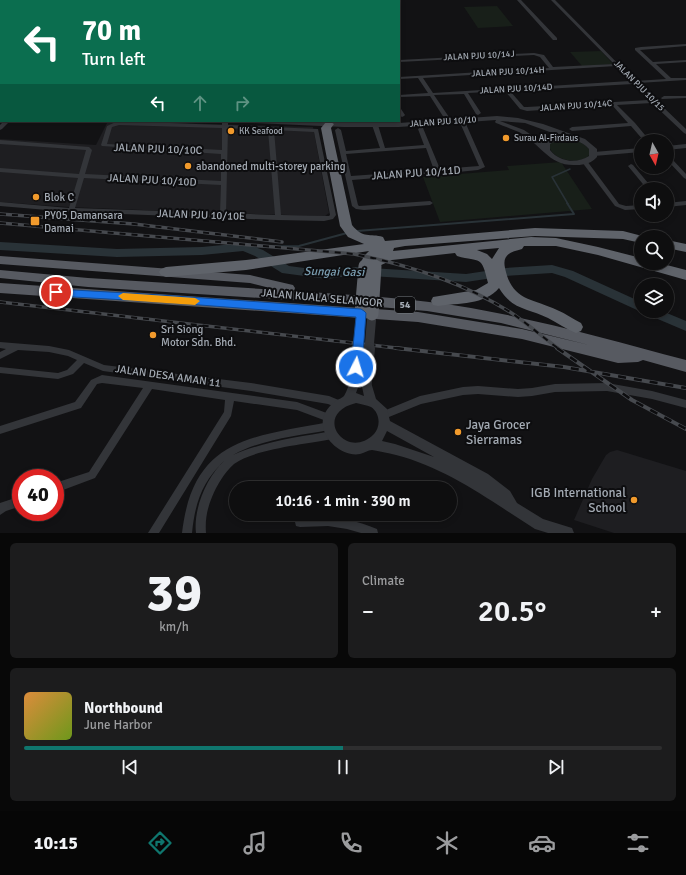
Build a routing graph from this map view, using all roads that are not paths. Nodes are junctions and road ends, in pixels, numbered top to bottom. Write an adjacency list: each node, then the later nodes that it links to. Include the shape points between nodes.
1 (519, 0): 3 (street)
2 (553, 0): 8 (street, JALAN PJU 10/15)
3 (555, 39)
4 (686, 45): 7 (street, via 638,48 638,51)
5 (400, 61): 9 (street, JALAN PJU 10/14J, via 534,54 542,56)
6 (686, 61): 7 (street)
7 (652, 63): 13 (street)
8 (618, 65): 9 (street, JALAN PJU 10/14H); 14 (street, JALAN PJU 10/15)
9 (552, 69): 10 (street, JALAN PJU 10/14H)
10 (420, 77): 11 (street, JALAN PJU 10/14H); 17 (street)
11 (400, 78)
12 (686, 79): 13 (street, JALAN PJU 10/14D)
13 (670, 80): 14 (street, JALAN PJU 10/14D)
14 (634, 82): 15 (street, JALAN PJU 10/14D); 21 (street, JALAN PJU 10/15)
15 (507, 90): 16 (street, JALAN PJU 10/14D); 22 (street, JALAN PJU 10/14C, via 522,108 527,109)
16 (465, 92): 17 (street, JALAN PJU 10/14D); 23 (street)
17 (430, 94): 18 (street, JALAN PJU 10/14D); 25 (street)
18 (400, 96)
19 (664, 98): 20 (street)
20 (686, 98)
21 (653, 101): 22 (street, JALAN PJU 10/14C); 35 (street, JALAN PJU 10/15)
22 (614, 104): 28 (street)
23 (478, 113)
24 (489, 119): 25 (street, JALAN PJU 10/10); 37 (street, JALAN PJU 10/10, via 528,122); 42 (street, JALAN PJU 10/10, via 522,131)
25 (448, 120): 29 (street, JALAN PJU 10/10)
26 (266, 122): 31 (street, JALAN PJU 10/10)
27 (225, 124): 32 (street); 45 (street); 45 (street, JALAN PJU 10/10C, via 118,123 110,126 104,146)
28 (632, 124): 34 (street); 36 (street)
29 (375, 125): 31 (street, JALAN PJU 10/10); 43 (street)
30 (464, 125): 52 (street, JALAN PJU 10/11D, via 482,167)
31 (334, 127): 46 (street); 68 (highway, via 326,128 330,152 344,222 352,233 372,240 426,236)
32 (271, 128): 65 (street); 65 (street, JALAN PJU 10/10E, via 316,130 333,208 331,218)
33 (421, 129): 39 (street)
34 (572, 129)
35 (686, 132)
36 (641, 134)
37 (569, 137): 42 (street, via 561,136 549,140); 47 (street, JALAN PJU 10/10, via 590,145)
38 (0, 142): 53 (street, via 87,148 90,150)
39 (428, 146): 43 (street); 52 (street)
40 (686, 146): 41 (street)
41 (674, 147)
42 (545, 148): 48 (street, JALAN PJU 10/10, via 558,160)
43 (383, 150): 46 (street)
44 (634, 151): 47 (street)
45 (224, 152): 57 (street)
46 (343, 154): 55 (street)
47 (594, 154): 48 (street, via 591,160)
48 (585, 162): 62 (street, via 614,202 620,207)
49 (674, 164): 54 (street)
50 (631, 166): 56 (street)
51 (0, 170): 53 (street, JALAN PJU 10/10D)
52 (438, 172): 55 (street, JALAN PJU 10/11D)
53 (81, 176): 57 (street, JALAN PJU 10/10D); 63 (street)
54 (686, 177)
55 (349, 178): 58 (street, via 355,206 358,208)
56 (644, 182)
57 (224, 183): 64 (street)
58 (430, 203)
59 (686, 203): 61 (street)
60 (0, 204): 63 (street, JALAN PJU 10/10E)
61 (674, 204)
62 (634, 207)
63 (71, 210): 64 (street, JALAN PJU 10/10E)
64 (223, 216): 65 (street, JALAN PJU 10/10E)
65 (278, 218)
66 (575, 233): 67 (highway); 68 (highway, via 535,232); 76 (highway, via 381,250 371,256)
67 (634, 237)
68 (449, 238): 79 (highway, via 246,265)
69 (556, 242): 72 (highway, via 500,244); 74 (highway); 75 (highway, via 512,247 504,250)
70 (674, 245): 71 (highway)
71 (686, 248)
72 (421, 252): 75 (highway, via 474,254); 76 (highway, via 390,256)
73 (0, 260): 79 (highway)
74 (634, 261)
75 (494, 263): 84 (highway)
76 (370, 266): 88 (highway, bridge)
77 (0, 268): 86 (highway, JALAN KUALA SELANGOR / 54)
78 (668, 270): 81 (highway)
79 (166, 272): 86 (highway, via 250,279)
80 (0, 274): 82 (highway, JALAN KUALA SELANGOR / 54)
81 (686, 275)
82 (56, 280): 83 (highway, via 38,284); 92 (highway, JALAN KUALA SELANGOR / 54, via 288,295 437,308 541,327)
83 (0, 284)
84 (499, 285): 87 (highway, via 479,295); 89 (highway, via 520,302 552,314)
85 (0, 288): 88 (highway)
86 (289, 288): 87 (highway, JALAN KUALA SELANGOR / 54)
87 (438, 301): 89 (highway, JALAN KUALA SELANGOR / 54, via 492,308)
88 (366, 314): 92 (highway, via 418,317 473,325 618,357); 98 (street, bridge)
89 (576, 327): 94 (highway, JALAN KUALA SELANGOR / 54)
90 (0, 346): 91 (street, JALAN DESA AMAN 11)
91 (17, 347): 93 (street); 95 (street, JALAN DESA AMAN 11, via 49,349)
92 (647, 355): 96 (highway, JALAN KUALA SELANGOR / 54)
93 (0, 356)
94 (686, 358)
95 (83, 359): 97 (street, via 70,372 58,376); 101 (street, JALAN DESA AMAN 11, via 103,368)
96 (686, 366)
97 (0, 370)
98 (360, 382): 101 (street); 102 (street)
99 (150, 385): 100 (street); 106 (street, via 97,380 78,405); 108 (street, via 92,475)
100 (230, 396): 105 (street, via 297,406); 113 (street, via 228,413)
101 (343, 402): 102 (street, via 356,398); 105 (street, via 332,410)
102 (371, 402): 104 (street, via 379,407)
103 (686, 404): 104 (street, via 607,387 555,388 518,393 478,390 420,400)
104 (384, 419): 107 (street, via 384,432); 110 (street, via 484,478)
105 (330, 426): 107 (street, via 337,441 349,447 363,448); 114 (street, via 252,443 232,450 210,467 200,484 192,500); 115 (street, via 236,458 211,487 201,516)
106 (0, 430)
107 (372, 445): 110 (street, via 421,457 453,471)
108 (64, 485)
109 (12, 505): 111 (street)
110 (516, 508): 117 (street, via 540,524)
111 (0, 510)
112 (300, 522): 116 (street, via 328,520)
113 (153, 533)
114 (187, 533)
115 (201, 533)
116 (373, 533)
117 (567, 533)

